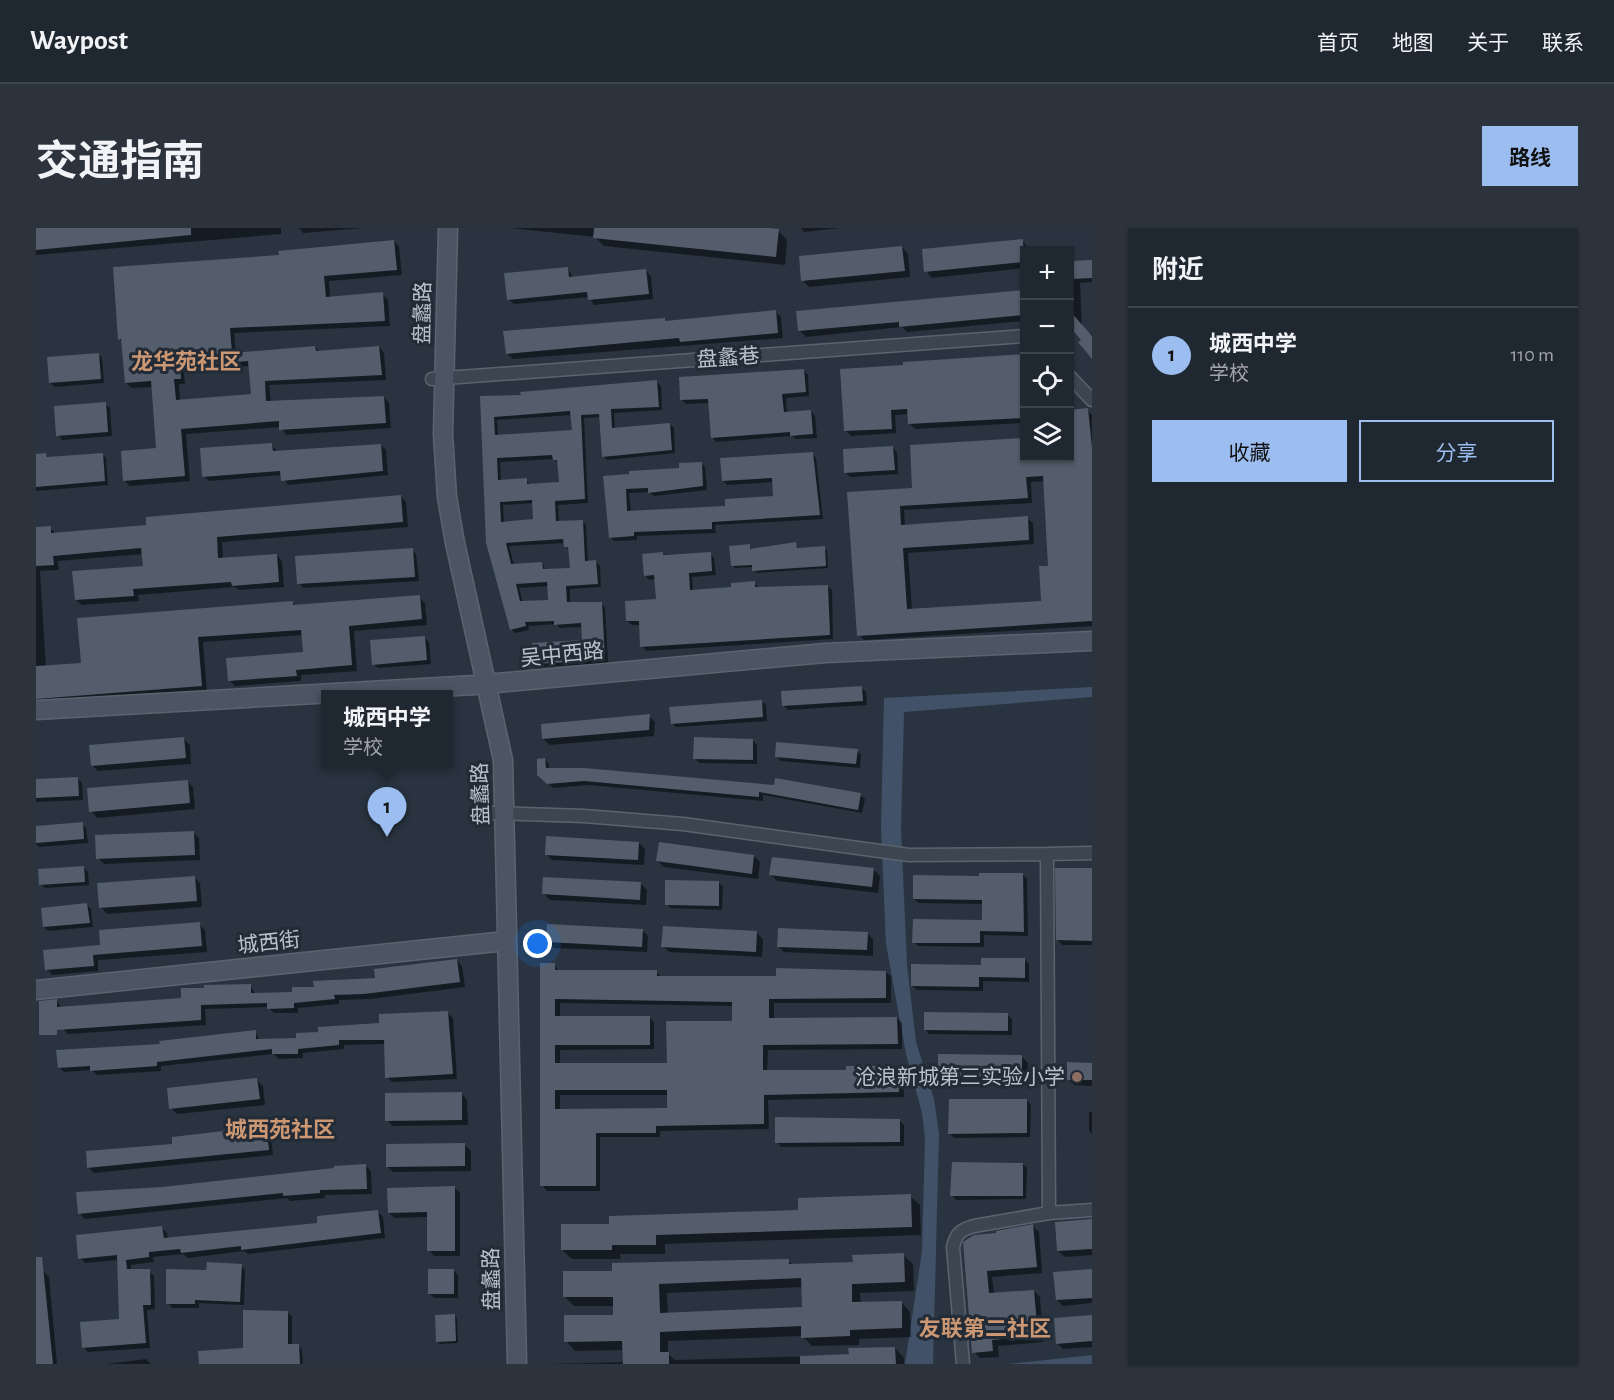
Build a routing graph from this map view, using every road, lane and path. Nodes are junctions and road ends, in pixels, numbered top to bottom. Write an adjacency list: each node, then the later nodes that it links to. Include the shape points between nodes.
1 (435, 228): 4 (main road, 盘蠡路)
2 (448, 228): 4 (main road, 盘蠡路)
3 (1020, 336): 4 (street, 盘蠡巷)
4 (438, 379): 9 (main road, 盘蠡路, via 432,454 439,521)
5 (1074, 381): 6 (street)
6 (1092, 400)
7 (1092, 641): 9 (main road, 吴中西路, via 825,653)
8 (1092, 653): 9 (main road, 吴中西路, via 826,664)
9 (483, 691): 10 (main road, 吴中西路); 12 (main road, 吴中西路); 16 (main road, 盘蠡路)
10 (453, 692)
11 (321, 698): 14 (main road, 吴中西路)
12 (453, 698)
13 (321, 706): 15 (main road)
14 (36, 710)
15 (36, 722)
16 (499, 813): 18 (street, via 683,824 909,855); 19 (main road, 盘蠡路)
17 (1092, 853): 18 (street)
18 (1047, 854): 22 (street)
19 (500, 941): 20 (main road, 城西街); 24 (main road, 盘蠡路); 25 (main road, 盘蠡路)
20 (36, 990)
21 (1092, 1210): 22 (street)
22 (1049, 1213): 23 (street, via 974,1226 955,1237)
23 (963, 1363)
24 (504, 1364)
25 (517, 1364)

